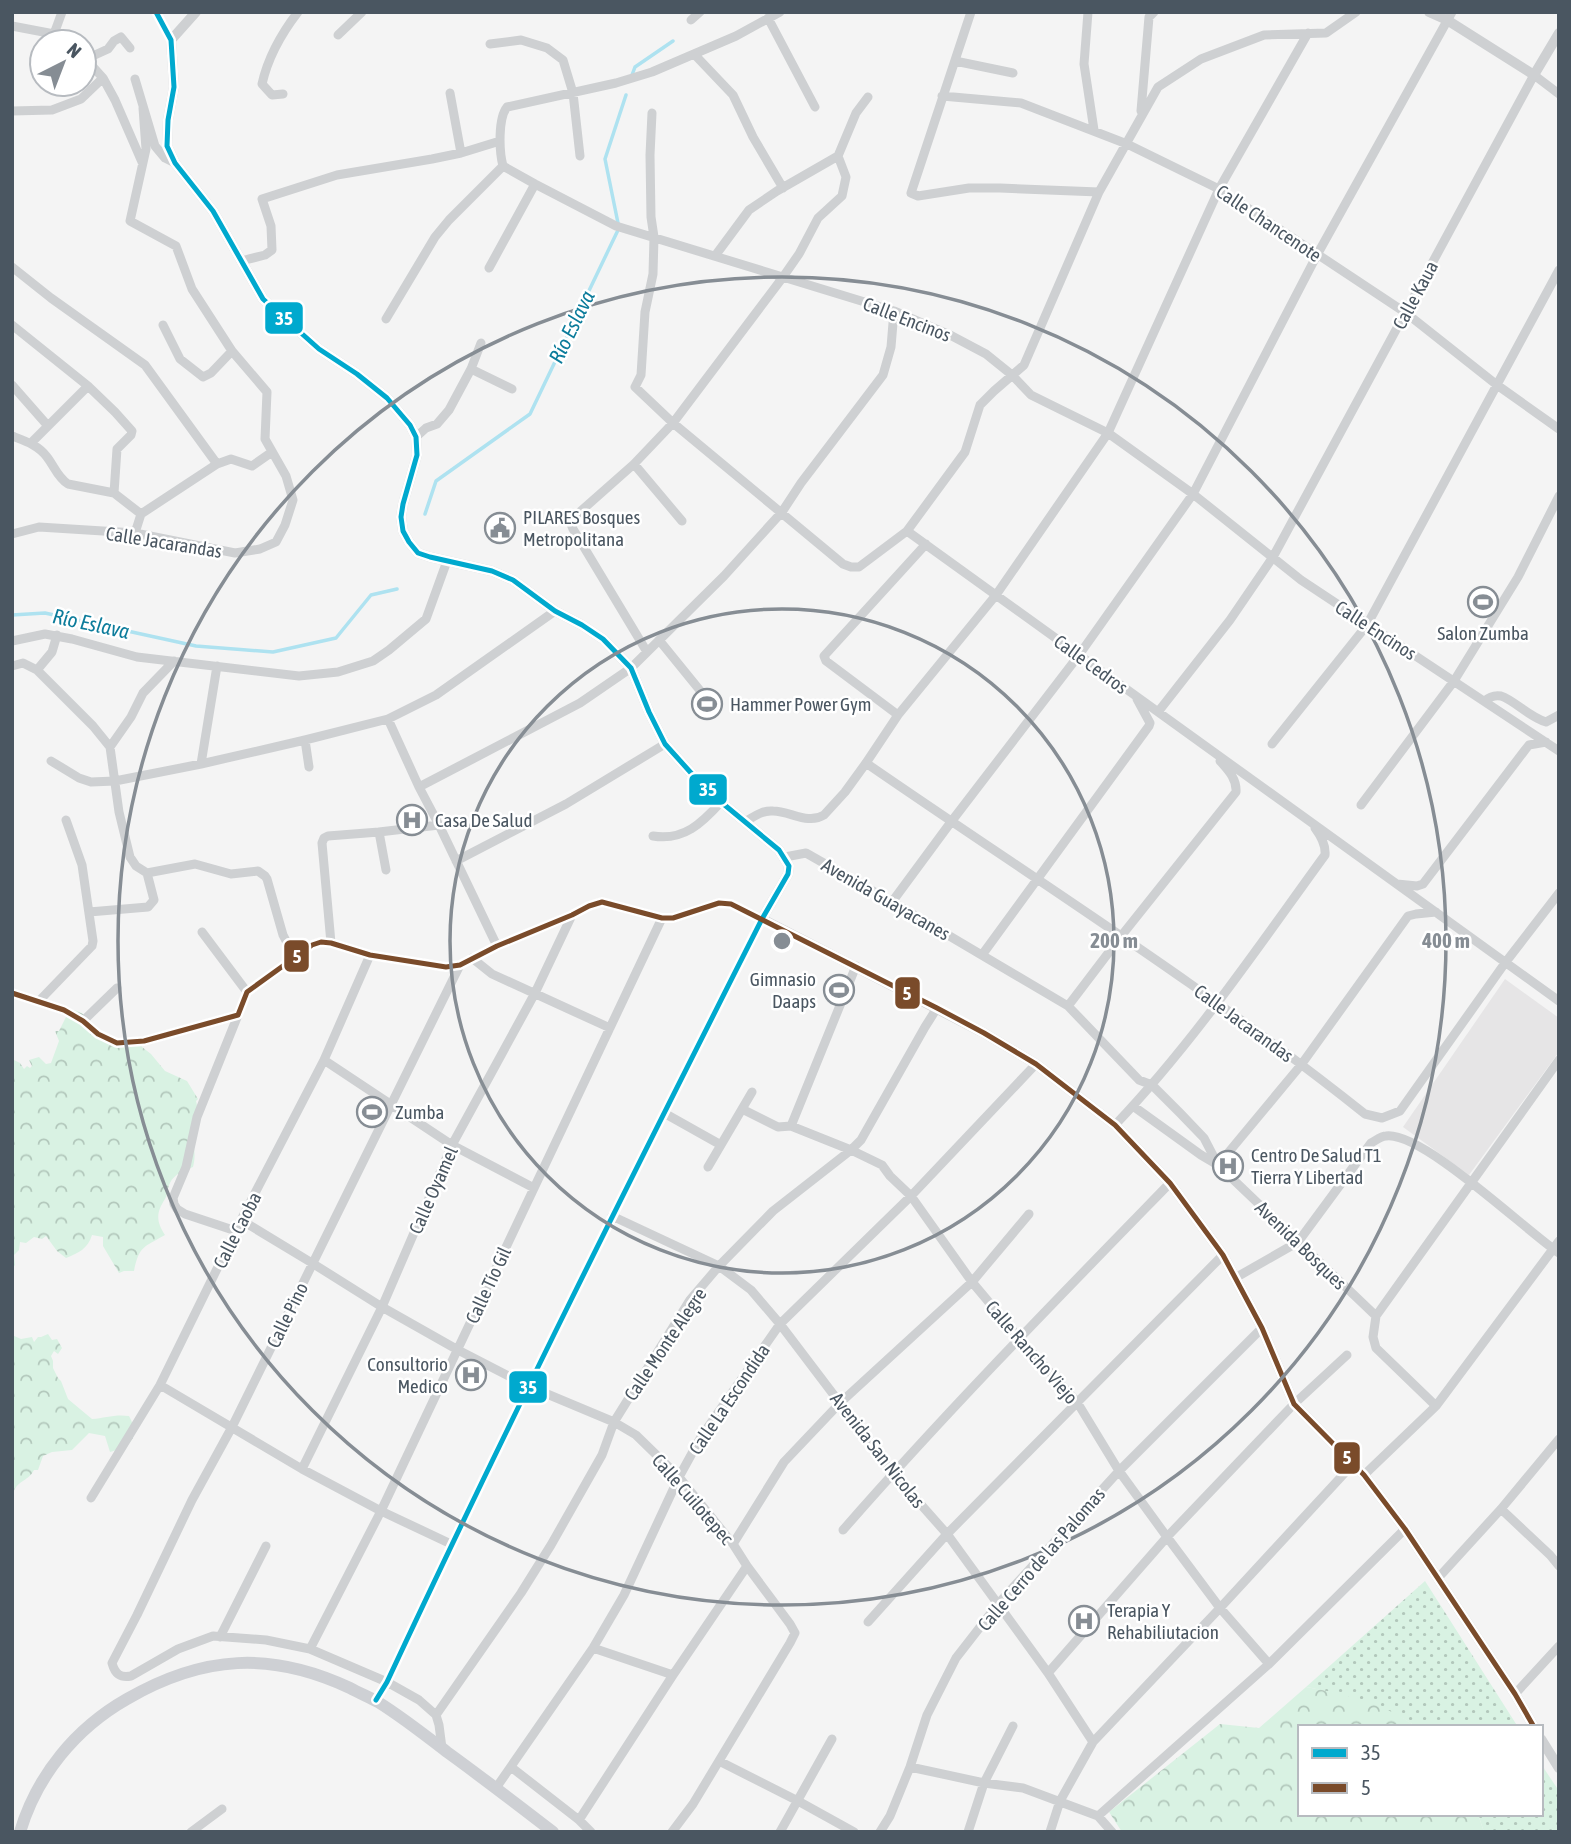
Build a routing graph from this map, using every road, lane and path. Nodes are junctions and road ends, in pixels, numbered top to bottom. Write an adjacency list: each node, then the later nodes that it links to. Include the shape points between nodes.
1 (156, 12): 18 (street)
2 (196, 12): 18 (street)
3 (298, 12): 31 (street, via 274,48 262,84 272,95)
4 (362, 12): 17 (street)
5 (700, 12): 14 (street)
6 (780, 12): 13 (street)
7 (971, 12): 23 (street)
8 (1087, 12): 40 (street, via 1084,64)
9 (1154, 12): 39 (street, via 1149,17)
10 (1356, 12): 15 (street, via 1326,33)
11 (1430, 12): 12 (street)
12 (1450, 16): 26 (street); 54 (street)
13 (768, 18): 22 (street); 35 (street)
14 (691, 20)
15 (1308, 33): 39 (street, via 1264,35 1201,60 1158,87); 51 (street)
16 (1559, 33): 26 (street, Calle Kaua)
17 (338, 35)
18 (171, 40): 47 (street, via 174,87 167,146)
19 (490, 44): 30 (street, via 521,40 548,48 563,60)
20 (130, 48): 21 (street, via 121,37)
21 (98, 53)
22 (694, 54): 30 (street, via 652,72); 50 (street, via 733,95)
23 (955, 61): 25 (street); 33 (street)
24 (98, 72): 27 (street)
25 (1013, 73)
26 (1534, 75): 32 (street); 62 (street, Calle Kaua)
27 (103, 78): 37 (street, via 81,99 52,110); 46 (street)
28 (135, 79): 36 (street)
29 (450, 93): 43 (street)
30 (573, 93): 41 (street, via 507,107); 44 (street)
31 (283, 94)
32 (1559, 94)
33 (942, 96): 40 (street, Calle Chancenote, via 1021,103); 52 (street, via 911,193 918,196 969,188)
34 (868, 97): 45 (street)
35 (816, 107)
36 (143, 108): 46 (street, Calle Jacarandas, via 146,149); 47 (street, via 155,146)
37 (12, 111)
38 (652, 113): 53 (street)
39 (1141, 117): 42 (street)
40 (1094, 130): 42 (street, Calle Chancenote)
41 (500, 141): 43 (street); 48 (street)
42 (1127, 144): 51 (street, Calle Chancenote); 52 (street)
43 (461, 153): 56 (street, via 337,175 262,199 271,226 272,250)
44 (580, 156)
45 (838, 156): 50 (street); 60 (street, via 846,177 842,196 818,218)
46 (142, 163): 67 (street, Calle Jacarandas, via 130,221 176,246 192,289)
47 (176, 163): 56 (street)
48 (503, 166): 49 (street, Calle Encinos); 63 (street, via 435,237)
49 (535, 184): 53 (street, Calle Encinos, via 620,227); 58 (street)
50 (783, 188): 55 (street, via 749,210)
51 (1219, 189): 54 (street, Calle Chancenote); 77 (street)
52 (1099, 192): 69 (street, via 1033,347 1024,365)
53 (654, 237): 55 (street, Calle Encinos); 74 (street, via 653,274 635,387)
54 (1317, 255): 62 (street, Calle Chancenote); 85 (street)
55 (715, 256): 60 (street, Calle Encinos)
56 (241, 261): 79 (street, via 262,299 319,349 387,398)
57 (12, 267): 82 (street, via 145,366)
58 (489, 268)
59 (1559, 270): 71 (street)
60 (783, 277): 61 (street, Calle Encinos); 74 (street)
61 (894, 311): 69 (street, Calle Encinos, via 986,354); 87 (street, via 883,375)
62 (1406, 313): 71 (street, Calle Chancenote); 94 (street, Calle Kaua)
63 (386, 319)
64 (163, 324): 67 (street, via 180,359 203,377)
65 (12, 325): 72 (street)
66 (481, 342): 68 (street)
67 (232, 351): 81 (street, Calle Jacarandas, via 267,392 265,439)
68 (471, 369): 73 (street); 79 (street, via 440,422)
69 (1012, 375): 77 (street, Calle Encinos, via 1031,395); 90 (street, via 980,405 965,452)
70 (12, 385): 75 (street)
71 (1497, 385): 76 (street, Calle Chancenote); 98 (street)
72 (88, 386): 75 (street); 84 (street, via 132,431 117,449)
73 (512, 389)
74 (673, 424): 83 (street); 87 (street)
75 (48, 426): 80 (street)
76 (1559, 429)
77 (1108, 433): 85 (street, Calle Encinos); 96 (street)
78 (12, 436): 80 (street)
79 (416, 437): 95 (street, via 418,455 403,504 403,531 418,553)
80 (31, 443): 84 (street, via 68,484)
81 (272, 452): 82 (street, via 252,466 231,459); 91 (street, Calle Jacarandas, via 293,500 276,542 260,550 235,553)
82 (217, 464): 88 (street)
83 (634, 464): 89 (street); 102 (street, via 571,524)
84 (114, 493): 88 (street, Calle Jacarandas)
85 (1194, 494): 94 (street, Calle Encinos); 103 (street)
86 (1559, 496): 109 (street, via 1518,577)
87 (782, 512): 90 (street, via 851,567 859,567); 100 (street)
88 (141, 514): 91 (street)
89 (682, 521)
90 (907, 531): 93 (street, Calle Cedros)
91 (135, 533): 92 (street, Calle Jacarandas, via 39,527)
92 (12, 534)
93 (926, 544): 96 (street, Calle Cedros); 114 (street, via 824,656)
94 (1273, 557): 98 (street, Calle Encinos); 113 (street, Calle Kaua)
95 (447, 561): 97 (street, via 513,580); 106 (street, via 426,619 373,661 338,672 299,676)
96 (996, 595): 103 (street, Calle Cedros); 114 (street)
97 (555, 611): 107 (street, via 603,639); 116 (street, via 436,695)
98 (1367, 625): 109 (street, Calle Encinos); 120 (street)
99 (57, 635): 101 (street); 104 (street, via 137,657); 108 (street, via 52,652)
100 (659, 640): 102 (street); 112 (street)
101 (12, 641)
102 (647, 652): 107 (street)
103 (1079, 655): 110 (street, Calle Cedros); 134 (street)
104 (174, 661): 106 (street); 121 (street, via 143,694)
105 (12, 666): 108 (street, via 23,663)
106 (217, 666): 126 (street)
107 (631, 668): 119 (street); 129 (street, via 580,703)
108 (37, 670): 121 (street)
109 (1454, 681): 111 (street, Calle Encinos); 131 (street)
110 (1136, 696): 113 (street, Calle Cedros); 143 (street, via 1149,726)
111 (1485, 701): 115 (street, via 1500,696 1546,722); 118 (street, Calle Encinos)
112 (711, 704)
113 (1158, 712): 122 (street, Calle Cedros)
114 (898, 715): 125 (street)
115 (1559, 715)
116 (388, 719): 117 (street); 129 (street)
117 (305, 740): 126 (street); 127 (street)
118 (1546, 742): 123 (street, Calle Encinos); 144 (street, via 1529,745 1423,884)
119 (665, 744): 130 (street); 140 (street, via 556,810)
120 (1272, 744)
121 (110, 747): 128 (street)
122 (1209, 749): 135 (street, Calle Cedros); 153 (street, via 1233,776 1236,792)
123 (1559, 751)
124 (51, 761): 128 (street, via 91,782)
125 (866, 763): 133 (street, via 820,818 775,810); 134 (street, Calle Jacarandas)
126 (201, 764): 128 (street)
127 (309, 767)
128 (115, 781): 142 (street, via 130,857)
129 (419, 787): 136 (street)
130 (721, 802): 133 (street); 138 (street, via 686,832 667,838)
131 (1360, 805)
132 (66, 820): 147 (street, via 82,865)
133 (746, 821): 139 (street)
134 (951, 821): 143 (street, Calle Jacarandas); 146 (street)
135 (1309, 821): 144 (street, Calle Cedros); 169 (street, via 1322,839 1325,855)
136 (439, 825): 137 (street); 140 (street)
137 (379, 832): 141 (street); 154 (street, via 324,838)
138 (653, 836)
139 (785, 858): 146 (street, Avenida Guayacanes, via 806,853); 151 (street, via 788,874)
140 (456, 861): 155 (street)
141 (386, 870)
142 (147, 873): 147 (street, via 154,900 148,907); 158 (street, via 195,864 231,874 262,873)
143 (1038, 879): 153 (street, Calle Jacarandas); 157 (street)
144 (1397, 884): 148 (street, Calle Cedros)
145 (1559, 893): 160 (street, Calle Jacarandas)
146 (892, 902): 157 (street, Avenida Guayacanes)
147 (89, 912): 167 (street, via 92,946)
148 (1436, 912): 160 (street, Calle Cedros); 178 (street, via 1408,916)
149 (572, 915): 150 (street, via 602,902); 155 (street); 166 (street, Calle Oyamel)
150 (662, 918): 151 (street, via 719,903); 174 (street, Calle Tío Gil)
151 (762, 919): 162 (street); 184 (street)
152 (202, 932): 164 (street)
153 (1122, 935): 169 (street, Calle Jacarandas); 170 (street)
154 (331, 943): 156 (street); 158 (street, via 321,942)
155 (497, 946): 159 (street)
156 (370, 955): 161 (street, via 446,968); 175 (street, Calle Caoba)
157 (982, 955): 170 (street, Avenida Guayacanes)
158 (295, 958): 164 (street)
159 (472, 958): 161 (street); 166 (street, via 492,974)
160 (1505, 962): 168 (street, Calle Cedros); 178 (street, Calle Jacarandas, via 1399,1111 1382,1118 1365,1114)
161 (460, 965): 181 (street, Calle Pino)
162 (856, 967): 171 (street); 186 (street)
163 (117, 988): 173 (street)
164 (247, 992): 172 (street)
165 (12, 993): 167 (street)
166 (535, 993): 174 (street); 187 (street, Calle Oyamel)
167 (39, 1001): 173 (street)
168 (1559, 1001)
169 (1218, 1003): 178 (street, Calle Jacarandas); 179 (street)
170 (1068, 1006): 179 (street, Avenida Guayacanes, via 1139,1080)
171 (937, 1008): 177 (street); 189 (street, Calle Monte Alegre, via 862,1140)
172 (238, 1015): 173 (street, via 144,1041 117,1043); 199 (street, via 197,1117 186,1167 173,1198 185,1214)
173 (83, 1021)
174 (610, 1028): 194 (street, Calle Tío Gil)
175 (324, 1060): 181 (street); 198 (street, Calle Caoba)
176 (1559, 1060): 193 (street)
177 (1036, 1064): 185 (street); 195 (street, Calle La Escondida)
178 (1301, 1065): 190 (street)
179 (1152, 1085): 182 (street); 190 (street, Avenida Guayacanes, via 1204,1138)
180 (752, 1092): 183 (street)
181 (390, 1104): 187 (street); 203 (street, Calle Pino)
182 (1133, 1106): 185 (street); 190 (street, Avenida Bosques)
183 (742, 1109): 186 (street, Calle Rancho Viejo, via 778,1127); 188 (street)
184 (664, 1113): 188 (street); 197 (street)
185 (1115, 1125): 192 (street)
186 (791, 1126): 189 (street, Calle Rancho Viejo)
187 (452, 1145): 194 (street); 207 (street, Calle Oyamel)
188 (721, 1145): 191 (street)
189 (851, 1150): 195 (street, Calle Rancho Viejo, via 882,1165); 204 (street, Calle Monte Alegre, via 773,1211)
190 (1218, 1165): 200 (street, Avenida Bosques)
191 (708, 1167)
192 (1170, 1183): 202 (street); 211 (street)
193 (1471, 1183): 200 (street, via 1411,1141 1386,1136 1371,1143); 201 (street); 208 (street)
194 (534, 1188): 212 (street, Calle Tío Gil)
195 (911, 1196): 206 (street, Calle Rancho Viejo); 209 (street, Calle La Escondida)
196 (1029, 1214): 206 (street)
197 (611, 1216): 204 (street, Avenida San Nicolas); 215 (street)
198 (241, 1220): 199 (street, Calle Caoba); 203 (street, Calle Cuilotepec)
199 (236, 1230): 214 (street, Calle Caoba)
200 (1298, 1242): 205 (street); 208 (street, Avenida Bosques)
201 (1557, 1247): 219 (street)
202 (1223, 1255): 205 (street); 216 (street)
203 (312, 1263): 207 (street, Calle Cuilotepec); 221 (street, Calle Pino)
204 (719, 1266): 209 (street, Avenida San Nicolas, via 751,1290); 220 (street, Calle Monte Alegre, via 690,1300)
205 (1235, 1278): 210 (street)
206 (972, 1282): 211 (street, Calle Rancho Viejo); 217 (street)
207 (382, 1307): 212 (street, Calle Cuilotepec); 224 (street, Calle Oyamel)
208 (1376, 1316): 219 (street, via 1376,1348)
209 (780, 1324): 217 (street, Avenida San Nicolas); 228 (street, Calle La Escondida, via 701,1437)
210 (1262, 1328): 218 (street); 225 (street, Calle Cerro de las Palomas)
211 (1019, 1338): 216 (street, Calle Rancho Viejo); 226 (street)
212 (458, 1350): 215 (street, Calle Cuilotepec); 231 (street, Calle Tío Gil)
213 (1347, 1354): 218 (street)
214 (160, 1385): 221 (street); 229 (street, Calle Caoba)
215 (528, 1387): 220 (street, Calle Cuilotepec); 236 (street)
216 (1077, 1402): 225 (street, Calle Rancho Viejo); 234 (street)
217 (840, 1403): 226 (street, Avenida San Nicolas); 237 (street, via 784,1462)
218 (1294, 1404): 223 (street); 235 (street)
219 (1436, 1406): 227 (street)
220 (614, 1422): 228 (street, Calle Cuilotepec, via 636,1435); 255 (street, Calle Monte Alegre, via 602,1455 551,1545)
221 (232, 1427): 224 (street); 245 (street, Calle Pino, via 112,1663 119,1676 131,1676 178,1649)
222 (1557, 1445): 230 (street)
223 (1353, 1464): 227 (street); 243 (street)
224 (302, 1469): 231 (street)
225 (1119, 1471): 235 (street, Calle Rancho Viejo); 242 (street, Calle Cerro de las Palomas)
226 (893, 1473): 233 (street); 234 (street, Avenida San Nicolas)
227 (1364, 1475): 232 (street)
228 (679, 1477): 237 (street, Calle Cuilotepec); 247 (street, Calle La Escondida, via 624,1595)
229 (91, 1498)
230 (1501, 1509): 240 (street); 241 (street)
231 (381, 1511): 236 (street); 248 (street, Calle Tío Gil)
232 (1405, 1529): 241 (street); 249 (street)
233 (843, 1530)
234 (947, 1534): 242 (street, Avenida San Nicolas); 244 (street)
235 (1167, 1537): 243 (street, Calle Rancho Viejo); 250 (street)
236 (451, 1544): 252 (street)
237 (733, 1544): 239 (street, Calle Cuilotepec)
238 (266, 1546): 245 (street)
239 (747, 1566): 251 (street); 262 (street, Calle Cuilotepec, via 795,1633)
240 (1559, 1566)
241 (1438, 1577): 253 (street)
242 (998, 1604): 250 (street, Avenida San Nicolas); 264 (street, Calle Cerro de las Palomas, via 956,1658 927,1716)
243 (1220, 1608): 249 (street, Calle Rancho Viejo); 259 (street)
244 (868, 1622)
245 (220, 1637): 248 (street)
246 (1559, 1646): 253 (street)
247 (593, 1648): 251 (street); 263 (street, Calle La Escondida)
248 (310, 1649): 252 (street)
249 (1269, 1664): 271 (street)
250 (1048, 1672): 259 (street, Avenida San Nicolas)
251 (673, 1675): 272 (street)
252 (387, 1682): 254 (street); 255 (street)
253 (1515, 1694): 256 (street)
254 (376, 1700): 261 (main road); 273 (main road, via 326,1676 286,1666 214,1665 173,1676 113,1707 78,1736 37,1790)
255 (436, 1715): 261 (street)
256 (1533, 1725)
257 (1013, 1726): 266 (street)
258 (832, 1739): 268 (street)
259 (1093, 1742): 269 (street)
260 (1543, 1742): 265 (street)
261 (442, 1748): 267 (main road)
262 (719, 1761): 268 (street); 277 (street)
263 (511, 1767): 267 (street, Calle La Escondida); 272 (street)
264 (910, 1767): 266 (street); 280 (street, Calle Cerro de las Palomas)
265 (1559, 1768)
266 (984, 1783): 269 (street, via 1023,1787); 281 (street)
267 (496, 1788): 275 (main road)
268 (798, 1801): 278 (street); 279 (street)
269 (1060, 1801): 271 (street); 282 (street)
270 (222, 1809): 274 (street)
271 (1098, 1816): 283 (street)
272 (579, 1820): 276 (street)
273 (20, 1832)
274 (191, 1832)
275 (553, 1832)
276 (590, 1832)
277 (672, 1832)
278 (780, 1832)
279 (854, 1832)
280 (880, 1832)
281 (968, 1832)
282 (1050, 1832)
283 (1112, 1832)

